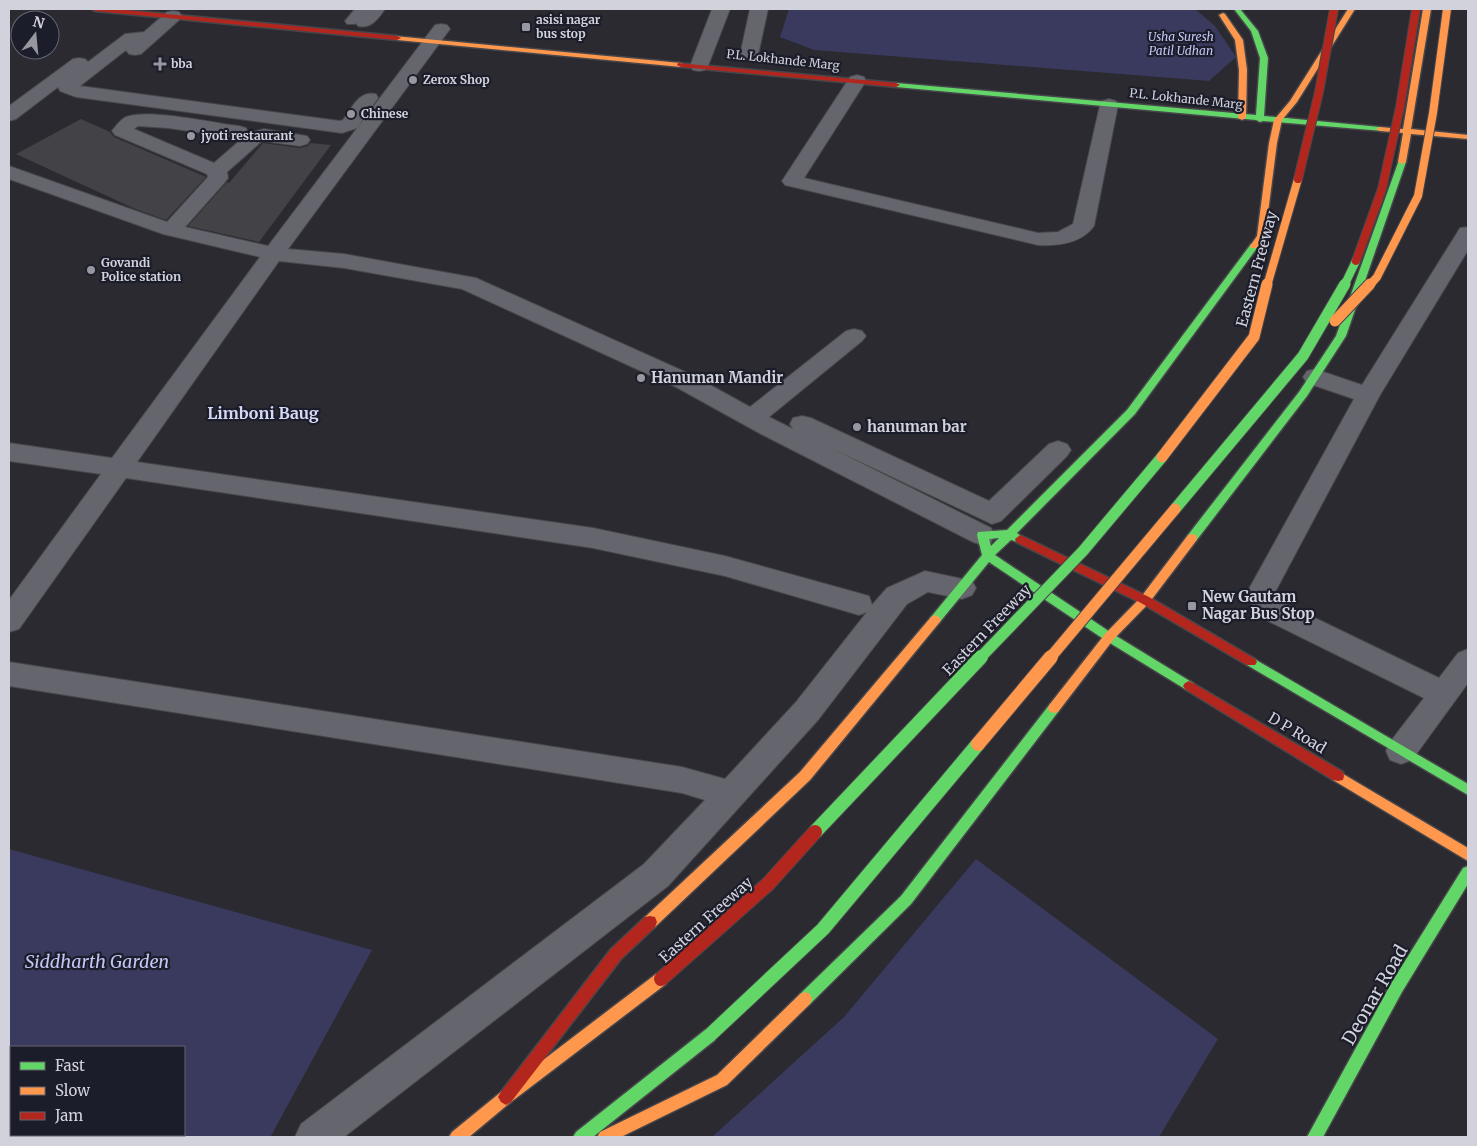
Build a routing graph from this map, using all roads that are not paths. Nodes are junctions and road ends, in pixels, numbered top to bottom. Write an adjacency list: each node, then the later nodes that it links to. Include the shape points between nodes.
1 (95, 9): 11 (main road, P.L. Lokhande Marg)
2 (721, 9): 19 (street)
3 (759, 9): 20 (street)
4 (1218, 9): 25 (main road, via 1239,40 1243,70)
5 (1237, 9): 27 (main road, via 1254,31 1264,58)
6 (1334, 9): 71 (main road, Eastern Freeway, bridge, via 1301,171 1276,249 1254,337 1135,493 1052,584 877,764 768,884 661,979)
7 (1352, 9): 26 (main road)
8 (1416, 9): 49 (main road, bridge, via 1382,189 1352,270)
9 (1428, 9): 32 (main road)
10 (1447, 9): 49 (main road, bridge, via 1418,196 1377,277)
11 (147, 14): 12 (main road, P.L. Lokhande Marg); 31 (street)
12 (173, 16): 16 (street); 17 (main road, P.L. Lokhande Marg)
13 (380, 16): 14 (street)
14 (355, 18)
15 (439, 32): 17 (main road, P.L. Lokhande Marg); 19 (main road, P.L. Lokhande Marg); 41 (street)
16 (149, 38): 17 (street, via 131,38 68,87 76,91 342,126 350,124); 18 (street)
17 (413, 39)
18 (133, 52)
19 (704, 55): 21 (main road, P.L. Lokhande Marg)
20 (750, 55)
21 (857, 81): 23 (main road, P.L. Lokhande Marg); 28 (street, via 792,181 1038,239 1059,240 1072,236 1083,226)
22 (1034, 82): 23 (main road)
23 (1033, 98): 28 (main road, P.L. Lokhande Marg)
24 (50, 99): 31 (street)
25 (1237, 101): 27 (main road, P.L. Lokhande Marg); 33 (main road)
26 (1293, 102): 27 (main road, P.L. Lokhande Marg); 29 (main road, P.L. Lokhande Marg); 36 (main road)
27 (1260, 103): 35 (main road)
28 (1109, 105): 33 (main road, P.L. Lokhande Marg)
29 (1332, 106)
30 (1391, 113): 32 (main road)
31 (15, 116)
32 (1411, 116): 34 (main road); 38 (main road)
33 (1242, 118): 35 (main road, P.L. Lokhande Marg)
34 (1440, 118)
35 (1260, 120): 36 (main road, P.L. Lokhande Marg)
36 (1278, 120): 38 (main road, P.L. Lokhande Marg); 57 (main road, via 1261,236 1131,412)
37 (207, 128): 39 (street); 42 (street); 42 (street, via 134,121 122,131)
38 (1408, 132): 40 (main road, P.L. Lokhande Marg); 50 (main road, via 1401,168 1342,336)
39 (264, 135): 41 (street); 43 (street, via 248,141)
40 (1468, 137)
41 (354, 146): 47 (street)
42 (175, 154): 43 (street)
43 (217, 171): 45 (street, via 218,178)
44 (9, 172): 45 (street)
45 (170, 230): 47 (street)
46 (1468, 233): 51 (street)
47 (273, 254): 52 (street, via 344,261 468,283); 55 (street)
48 (854, 336): 52 (street)
49 (1303, 356): 74 (main road, bridge, via 823,930 710,1035)
50 (1315, 377): 51 (street); 59 (main road)
51 (1368, 394): 65 (street, via 1259,596 1272,610)
52 (759, 413): 56 (street)
53 (1058, 450): 56 (street)
54 (9, 452): 55 (street)
55 (119, 466): 60 (street, via 593,538 725,566); 61 (street)
56 (983, 534): 57 (main road); 57 (main road); 58 (main road); 62 (main road, D P Road)
57 (1009, 534): 59 (main road)
58 (962, 588): 68 (street, via 925,581 890,603 807,711); 71 (main road, via 805,776 616,954)
59 (1145, 600): 62 (main road); 66 (main road)
60 (859, 604)
61 (9, 622)
62 (1110, 637): 69 (main road, D P Road); 75 (main road, via 906,900 722,1080)
63 (1468, 661): 65 (street)
64 (9, 674): 68 (street, via 682,780)
65 (1444, 694): 66 (street)
66 (1401, 751): 67 (main road)
67 (1468, 790)
68 (731, 794): 72 (street, via 656,875)
69 (1468, 855)
70 (1468, 872): 76 (main road, Deonar Road, via 1397,987)
71 (506, 1097): 73 (main road, Eastern Freeway)
72 (314, 1137)
73 (457, 1137)
74 (581, 1137)
75 (605, 1137)
76 (1315, 1137)

